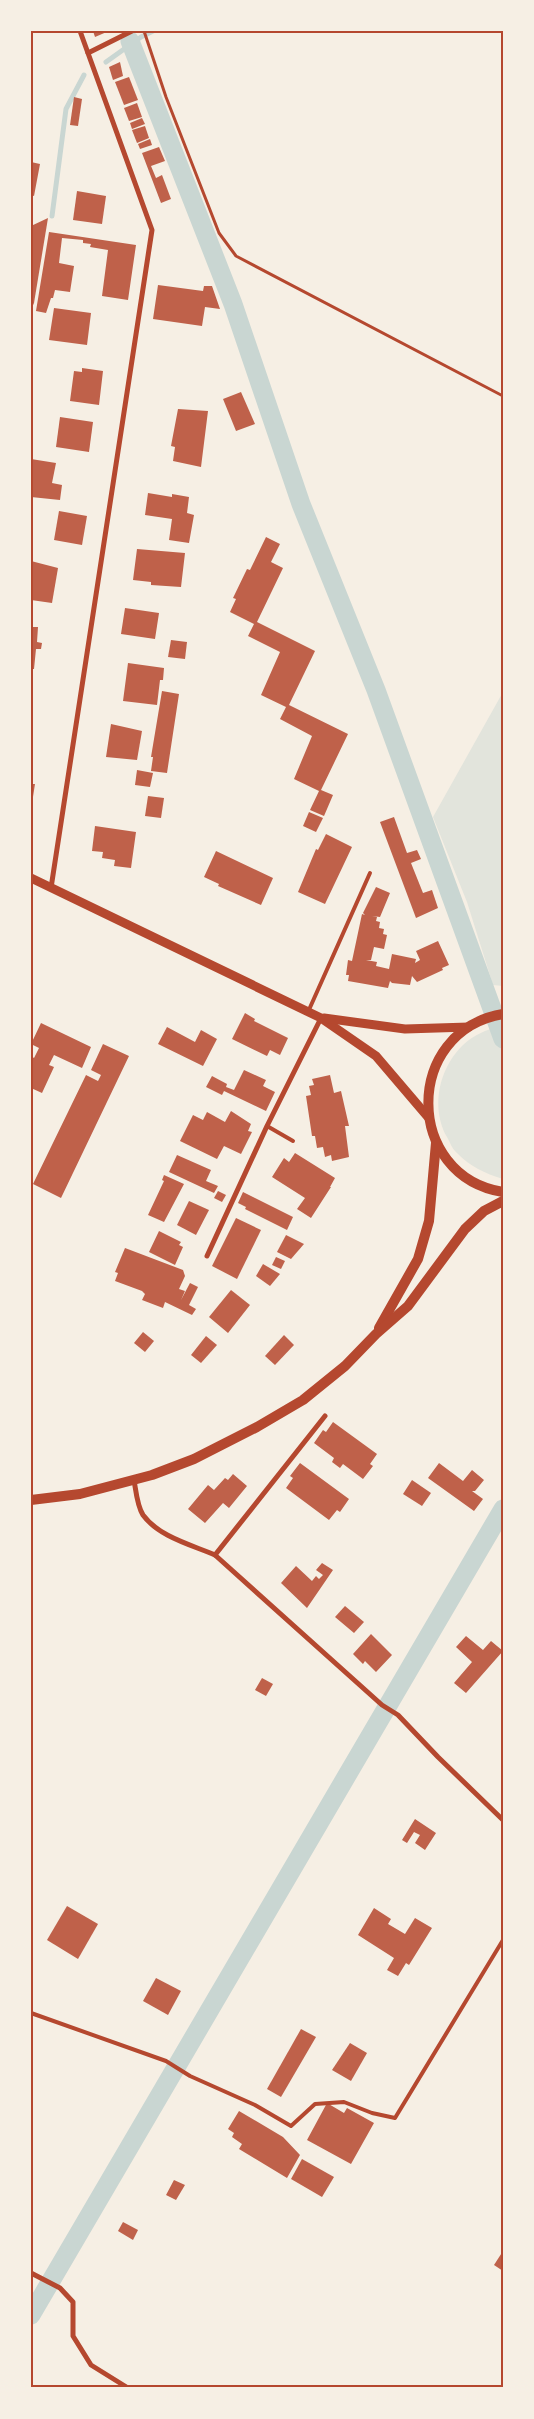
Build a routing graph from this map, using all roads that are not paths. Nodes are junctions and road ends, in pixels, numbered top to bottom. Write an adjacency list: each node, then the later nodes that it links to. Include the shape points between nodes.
1 (80, 31): 3 (street)
2 (132, 31): 3 (street)
3 (88, 53): 6 (street, via 152,230)
4 (370, 872): 7 (lane)
5 (31, 878): 6 (street)
6 (51, 888): 7 (street)
7 (308, 1012): 9 (street)
8 (502, 1013): 10 (main road)
9 (321, 1018): 10 (street, via 405,1029); 11 (street, via 376,1056); 12 (street)
10 (469, 1027): 11 (main road, via 440,1056 431,1075)
11 (428, 1117): 14 (main road)
12 (267, 1126): 13 (lane); 17 (street)
13 (293, 1140)
14 (436, 1143): 15 (main road, via 450,1164 469,1180); 18 (main road, via 429,1221 418,1259)
15 (503, 1192)
16 (503, 1201): 18 (main road, via 484,1211 465,1229 408,1306)
17 (207, 1256)
18 (376, 1334): 20 (main road, via 345,1366 296,1404 194,1460)
19 (325, 1416): 22 (street)
20 (134, 1480): 21 (main road, via 80,1494); 22 (street, via 142,1513 155,1527 186,1544)
21 (31, 1500)
22 (216, 1554): 23 (street, via 382,1705 398,1714)
23 (503, 1820)
24 (503, 1940): 25 (lane, via 395,2118 344,2102 316,2104 291,2126 166,2061)
25 (31, 2013)
26 (34, 2274): 27 (street, via 60,2288 73,2302 72,2336 91,2365)
27 (128, 2388)

